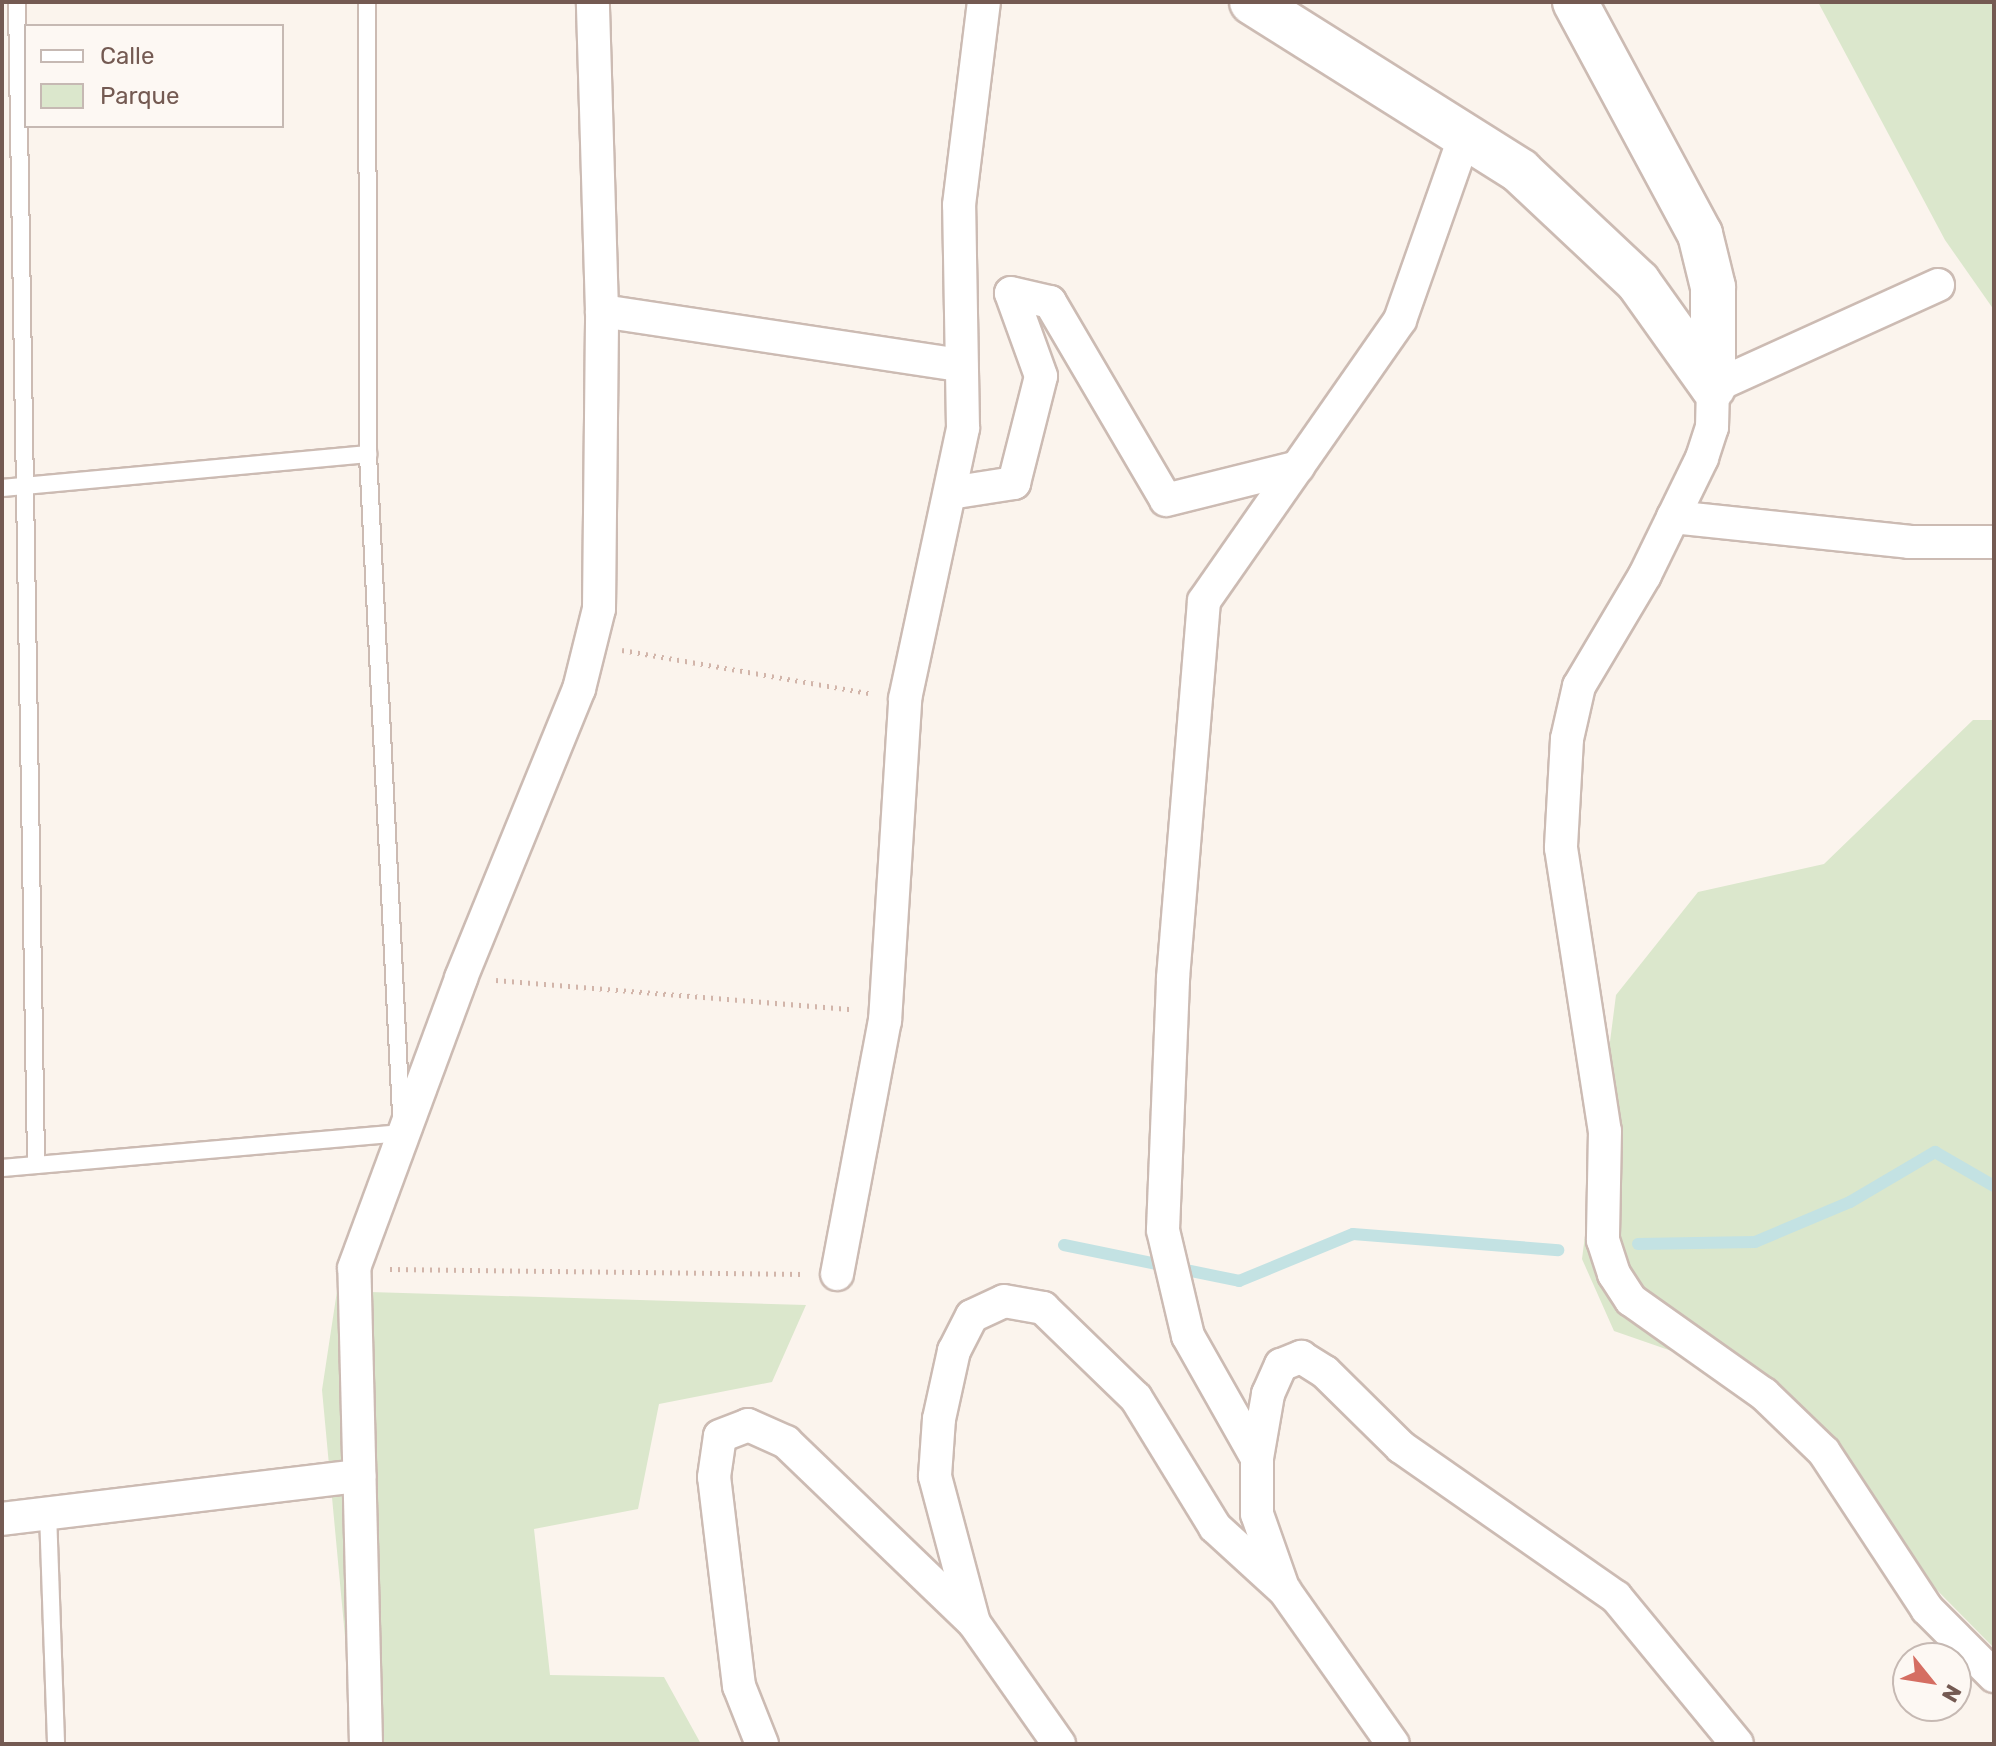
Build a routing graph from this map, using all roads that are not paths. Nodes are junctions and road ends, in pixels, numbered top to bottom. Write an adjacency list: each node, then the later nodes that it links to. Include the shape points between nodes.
1 (17, 2): 14 (lane)
2 (367, 2): 12 (lane)
3 (593, 2): 9 (street)
4 (984, 2): 10 (street, via 959,205)
5 (1252, 2): 7 (street)
6 (1575, 2): 11 (street, via 1700,234 1713,287)
7 (1466, 133): 11 (street, via 1584,226 1638,282); 13 (street, via 1400,320)
8 (1938, 285): 11 (street)
9 (602, 311): 10 (street); 19 (street, via 599,609 579,689)
10 (961, 365): 16 (street, via 963,428)
11 (1713, 387): 17 (street, via 1712,427)
12 (368, 454): 14 (lane); 19 (lane)
13 (1298, 467): 16 (street, via 1166,500 1050,302 1011,293 1041,376 1014,483); 23 (street, via 1204,601 1173,978 1163,1230 1188,1336)
14 (24, 487): 15 (lane); 20 (lane)
15 (2, 488)
16 (950, 493): 22 (street, via 905,699 885,1012)
17 (1673, 517): 18 (street, via 1909,542); 29 (street, via 1579,686 1567,739 1561,848 1605,1131 1603,1240 1614,1274 1631,1300 1764,1394 1824,1452 1927,1609)
18 (1994, 542)
19 (402, 1133): 20 (lane); 24 (street, via 354,1268)
20 (36, 1165): 21 (lane)
21 (2, 1168)
22 (837, 1274)
23 (1257, 1458): 27 (street, via 1257,1514); 35 (street, via 1268,1394 1281,1365 1301,1357 1325,1372 1401,1447 1616,1597)
24 (359, 1476): 25 (street); 31 (street)
25 (48, 1513): 26 (street); 30 (lane)
26 (2, 1519)
27 (1285, 1591): 28 (street, via 1215,1527 1136,1398 1081,1339 1043,1308 1004,1301 972,1316 954,1351 939,1419 935,1476); 34 (street)
28 (974, 1623): 32 (street, via 786,1442 748,1425 720,1436 714,1477 739,1686); 33 (street)
29 (1994, 1676)
30 (56, 1744)
31 (366, 1744)
32 (762, 1744)
33 (1059, 1744)
34 (1393, 1744)
35 (1737, 1744)

